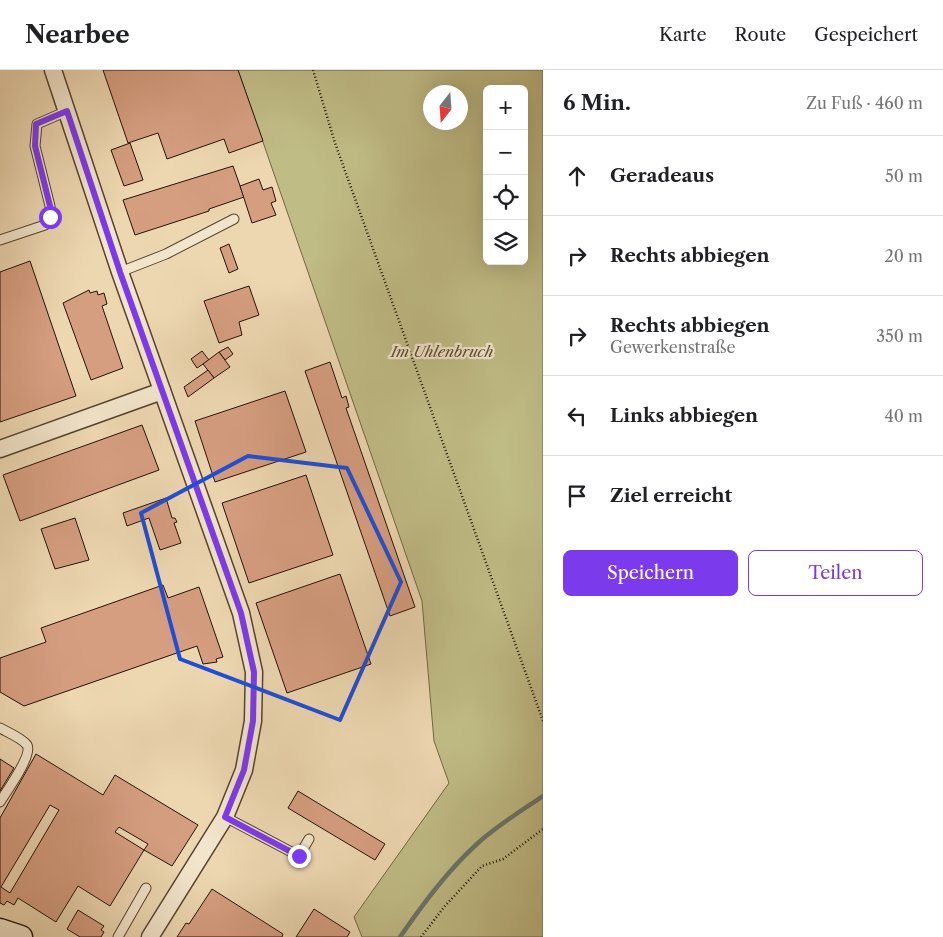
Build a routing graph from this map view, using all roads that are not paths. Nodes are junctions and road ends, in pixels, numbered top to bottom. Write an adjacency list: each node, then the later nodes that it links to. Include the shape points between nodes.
1 (53, 70): 2 (street)
2 (67, 111): 4 (lane, via 36,124 35,146 50,217 45,225); 5 (street)
3 (234, 219): 5 (lane, via 166,254)
4 (0, 240)
5 (120, 272): 6 (street)
6 (162, 391): 7 (street); 10 (street, via 241,613 254,672 253,721 244,770)
7 (0, 449)
8 (0, 728): 9 (lane, via 26,744 28,750)
9 (0, 802)
10 (225, 817): 11 (lane, via 299,856); 16 (street)
11 (309, 839)
12 (146, 888): 15 (lane)
13 (0, 930): 14 (main road)
14 (20, 937)
15 (118, 937)
16 (150, 937)

